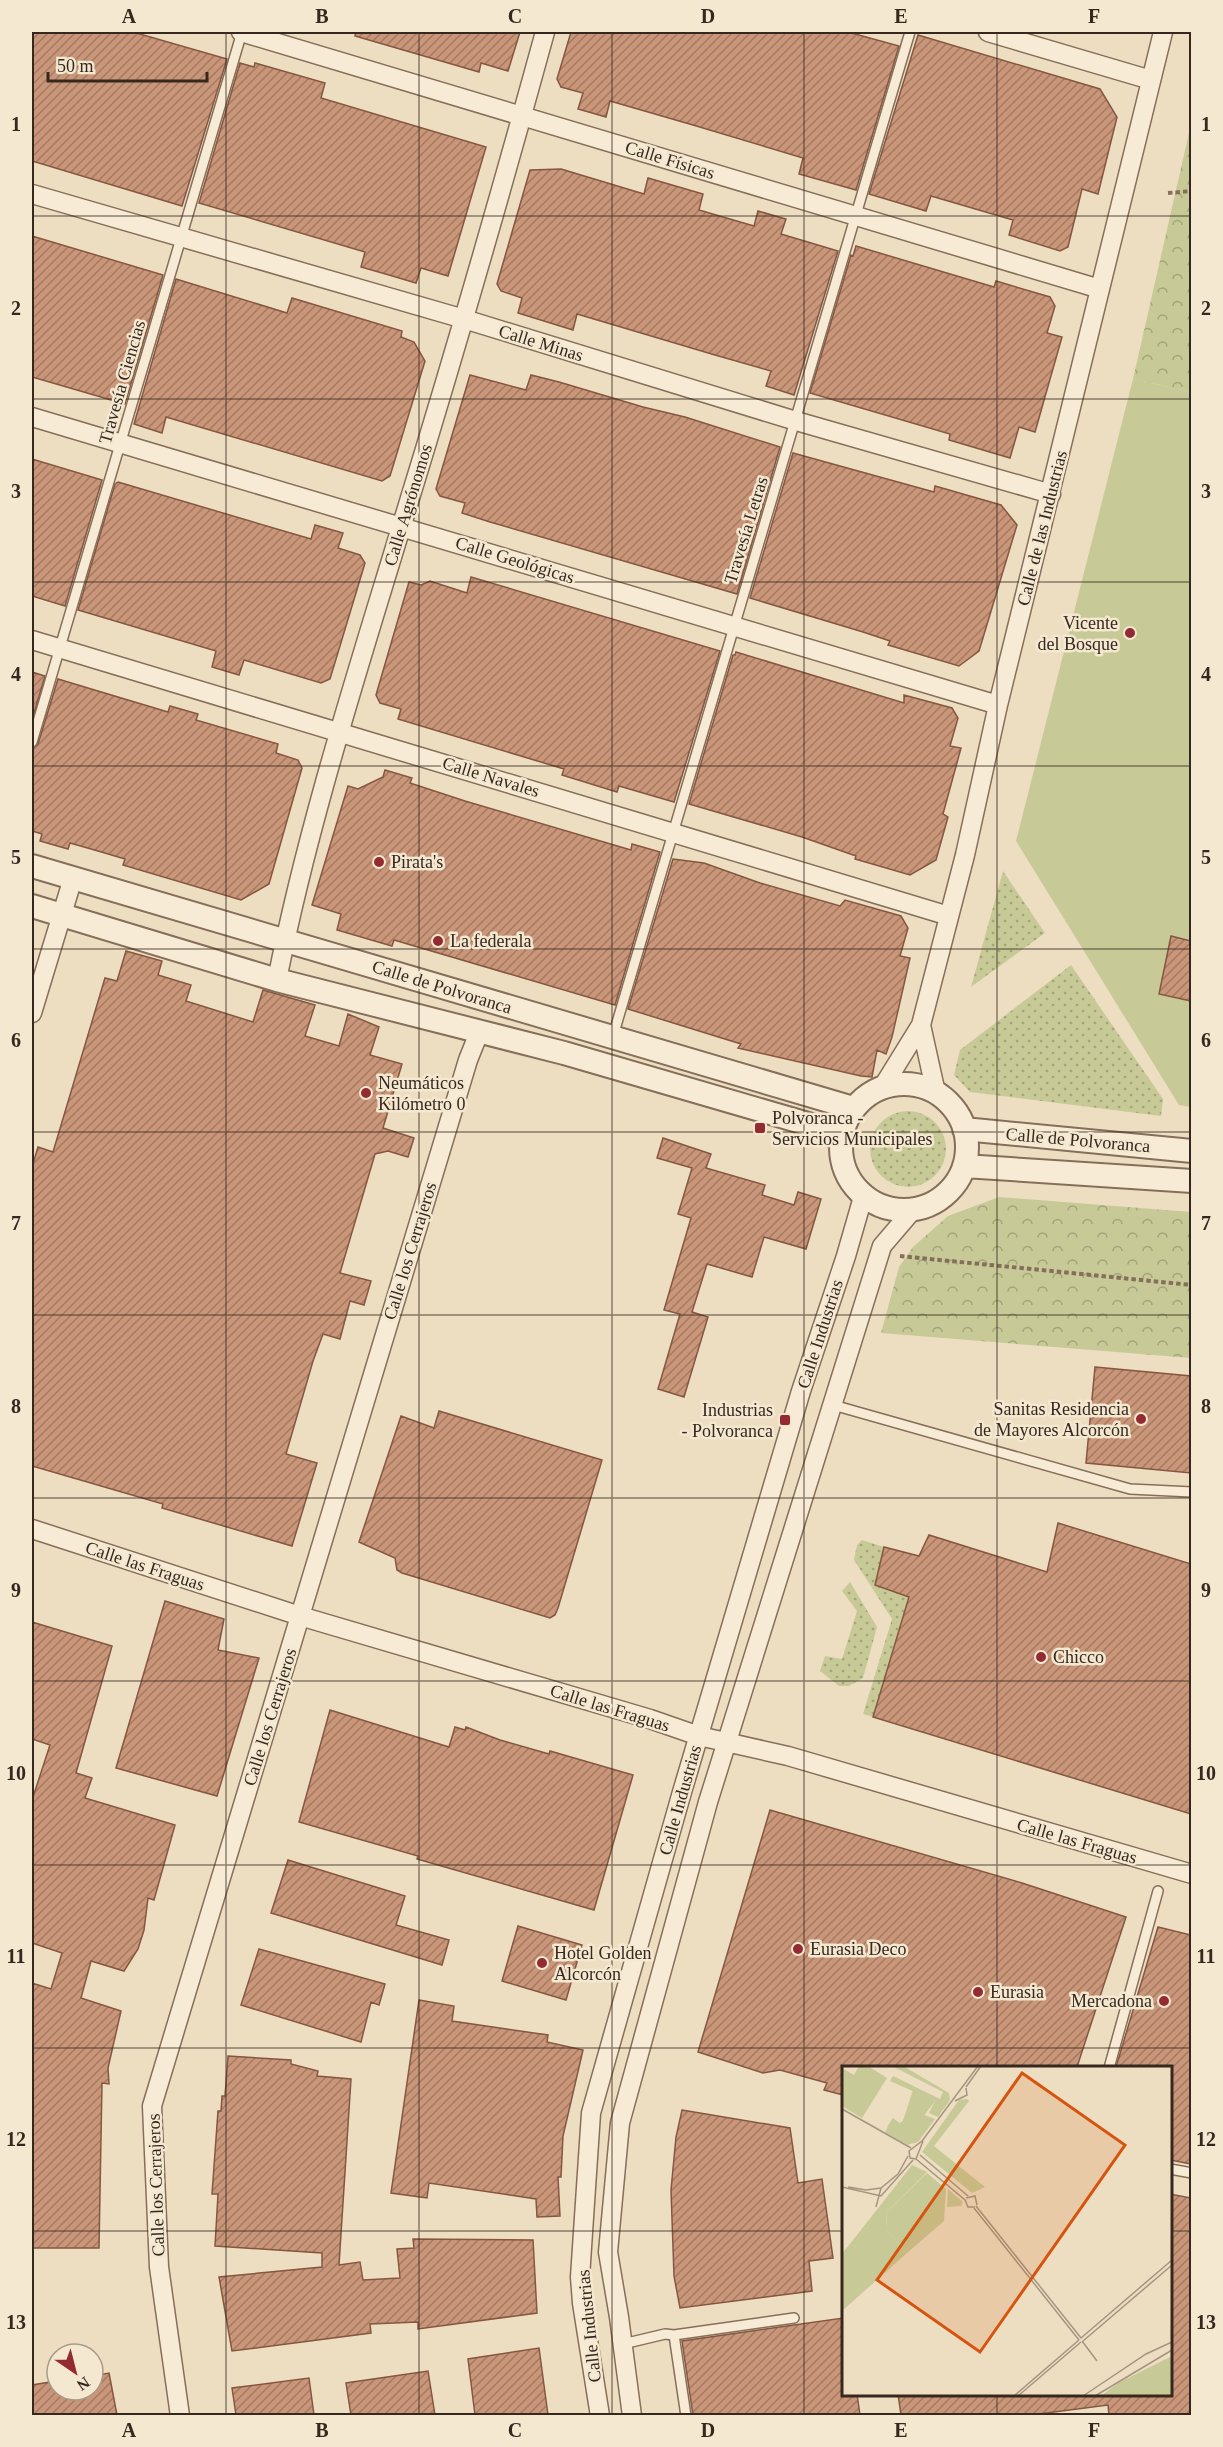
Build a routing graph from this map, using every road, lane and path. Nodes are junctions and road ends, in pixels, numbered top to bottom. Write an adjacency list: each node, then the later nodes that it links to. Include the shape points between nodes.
1 (242, 32): 7 (street, Calle Físicas); 12 (lane, Travesía Ciencias)
2 (545, 32): 7 (street, Calle Agrónomos)
3 (910, 32): 11 (lane, Travesía Letras)
4 (988, 32): 6 (street)
5 (1163, 32): 6 (street, Calle de las Industrias)
6 (1151, 80): 13 (street, Calle de las Industrias)
7 (522, 116): 11 (street, Calle Físicas); 14 (street, Calle Agrónomos)
8 (1191, 192): 9 (path)
9 (1168, 193)
10 (32, 194): 12 (street, Calle Minas)
11 (856, 216): 13 (street, Calle Físicas); 16 (lane, Travesía Letras)
12 (181, 238): 14 (street, Calle Minas); 17 (lane, Travesía Ciencias)
13 (1100, 289): 18 (street, Calle de las Industrias)
14 (464, 319): 16 (street, Calle Minas); 19 (street, Calle Agrónomos)
15 (32, 417): 17 (street, Calle Geológicas)
16 (796, 421): 18 (street, Calle Minas); 20 (lane, Travesía Letras)
17 (121, 444): 19 (street, Calle Geológicas); 22 (lane, Travesía Ciencias)
18 (1051, 494): 23 (street, Calle de las Industrias)
19 (402, 526): 20 (street, Calle Geológicas); 24 (street, Calle Agrónomos)
20 (735, 627): 23 (street, Calle Geológicas); 26 (lane, Travesía Letras)
21 (32, 639): 22 (street, Calle Navales)
22 (60, 648): 24 (street, Calle Navales); 25 (lane, Travesía Ciencias)
23 (998, 705): 31 (street, Calle de las Industrias)
24 (339, 731): 26 (street, Calle Navales); 32 (street, Calle Agrónomos)
25 (32, 742)
26 (674, 833): 31 (street, Calle Navales); 37 (lane, Travesía Letras)
27 (32, 866): 28 (street, Calle de Polvoranca)
28 (73, 878): 30 (street); 32 (street, Calle de Polvoranca)
29 (32, 906): 30 (street, Calle de Polvoranca)
30 (61, 915): 33 (street, Calle de Polvoranca); 34 (street)
31 (949, 916): 35 (street, Calle de las Industrias)
32 (285, 940): 33 (street, Calle Agrónomos); 37 (street, Calle de Polvoranca)
33 (277, 980): 36 (street, Calle de Polvoranca)
34 (32, 1013)
35 (921, 1025): 38 (street, Calle de las Industrias); 39 (street, Calle de las Industrias)
36 (480, 1030): 42 (street, Calle de Polvoranca, via 815,1126); 53 (street, Calle los Cerrajeros)
37 (612, 1038): 40 (street, Calle de Polvoranca)
38 (882, 1088): 39 (street, via 900,1084); 40 (street)
39 (936, 1093): 41 (street, via 954,1108)
40 (853, 1108): 42 (street)
41 (964, 1129): 43 (street, Calle de Polvoranca); 44 (street)
42 (842, 1141): 46 (street, via 843,1163)
43 (1191, 1150)
44 (964, 1166): 45 (street, Calle de Polvoranca); 47 (street, via 942,1198)
45 (1191, 1181)
46 (863, 1197): 47 (street, via 888,1209); 54 (street, Calle Industrias)
47 (912, 1211): 48 (street, Calle Industrias)
48 (882, 1246): 49 (path, via 897,1255); 50 (street, Calle Industrias)
49 (1191, 1285)
50 (834, 1406): 51 (lane, via 1130,1489); 55 (street, Calle Industrias)
51 (1191, 1491)
52 (32, 1529): 53 (street, Calle las Fraguas)
53 (300, 1616): 54 (street, Calle las Fraguas); 64 (street, Calle los Cerrajeros, via 152,2106 159,2267)
54 (699, 1736): 55 (street, Calle las Fraguas); 65 (street, Calle Industrias, via 591,2113 580,2277)
55 (726, 1744): 56 (street, Calle las Fraguas, via 788,1756); 63 (street, Calle Industrias, via 620,2123 608,2252)
56 (1191, 1874)
57 (1158, 1891): 58 (lane)
58 (1109, 2066)
59 (1172, 2169): 60 (lane)
60 (1191, 2174)
61 (794, 2318): 62 (lane)
62 (674, 2335): 63 (lane); 67 (lane)
63 (623, 2344): 66 (street, Calle Industrias)
64 (180, 2415)
65 (600, 2415)
66 (632, 2415)
67 (686, 2415)

